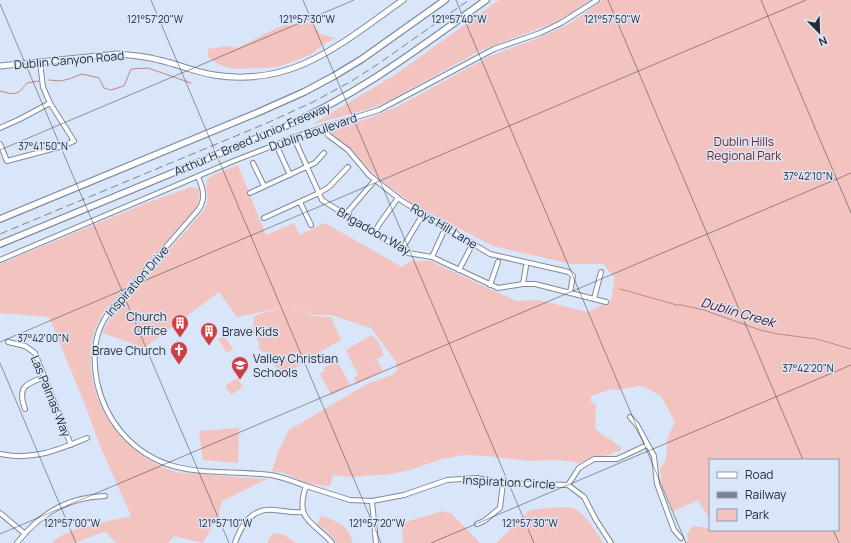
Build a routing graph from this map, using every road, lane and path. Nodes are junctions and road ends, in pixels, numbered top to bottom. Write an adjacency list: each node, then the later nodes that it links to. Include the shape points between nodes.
1 (403, 0): 5 (main road, Dublin Canyon Road, via 318,58 298,67 271,74 247,77 220,76 156,59 117,54)
2 (445, 0): 27 (highway, Arthur H. Breed Junior Freeway, via 362,59 304,92)
3 (486, 0): 33 (highway, Arthur H. Breed Junior Freeway, via 380,75 320,110)
4 (597, 0): 8 (street, Dublin Boulevard, via 561,23 494,49 392,104)
5 (40, 62): 6 (main road, Dublin Canyon Road); 7 (street, via 43,87)
6 (0, 66)
7 (50, 103): 9 (street); 11 (street, via 74,141 7,161)
8 (324, 127): 10 (street, Dublin Boulevard); 19 (street, Roys Hill Lane, via 328,135 348,150)
9 (0, 128)
10 (294, 138): 15 (street, Brigadoon Way); 18 (street, Dublin Boulevard)
11 (0, 144)
12 (279, 151): 17 (street)
13 (324, 154): 15 (street, via 316,163)
14 (253, 163): 20 (street)
15 (306, 167): 17 (street); 22 (street, Brigadoon Way)
16 (348, 167): 22 (street, via 329,187)
17 (290, 175): 20 (street)
18 (198, 177): 36 (street, Dublin Boulevard); 56 (street, Inspiration Drive, via 203,193 200,208 110,310 101,324 96,338 94,362 102,398 110,417 124,436 143,452 162,462 195,471 274,476)
19 (375, 180): 23 (street, Roys Hill Lane); 25 (street)
20 (264, 186): 21 (street)
21 (250, 193)
22 (319, 193): 24 (street); 25 (street, Brigadoon Way, via 322,200)
23 (398, 198): 30 (street); 32 (street, Roys Hill Lane)
24 (300, 202): 26 (street); 29 (street)
25 (345, 215): 30 (street, Brigadoon Way)
26 (264, 218)
27 (0, 219)
28 (420, 219): 34 (street)
29 (311, 226)
30 (374, 233): 34 (street, Brigadoon Way)
31 (443, 233): 35 (street)
32 (473, 243): 39 (street); 43 (street, Roys Hill Lane, via 490,254 569,272 573,276)
33 (0, 244)
34 (402, 249): 35 (street, Brigadoon Way, via 408,253)
35 (432, 257): 39 (street, Brigadoon Way)
36 (0, 260)
37 (498, 262): 42 (street)
38 (526, 266): 41 (street)
39 (459, 270): 42 (street, Brigadoon Way)
40 (601, 272): 44 (street)
41 (523, 284): 42 (street, Brigadoon Way, via 498,288); 43 (street, Brigadoon Way, via 535,284)
42 (490, 285)
43 (570, 293): 44 (street, Brigadoon Way)
44 (594, 299): 45 (street, Brigadoon Way)
45 (606, 302)
46 (8, 342): 47 (street, Las Palmas Way, via 33,351)
47 (45, 377): 48 (street, via 23,389 21,397); 51 (street, Las Palmas Way)
48 (25, 409)
49 (630, 417): 52 (street, via 637,424)
50 (86, 438): 51 (street)
51 (71, 444): 53 (street, via 59,450 34,456)
52 (647, 445): 55 (street, via 617,459 594,459 579,468); 63 (street, via 654,456 659,490 674,530)
53 (0, 454)
54 (503, 483): 55 (street, Inspiration Circle); 58 (street, Inspiration Circle, via 477,478 447,480 404,496); 61 (street, via 500,508)
55 (568, 485): 68 (street, Inspiration Circle, via 584,497)
56 (306, 486): 58 (street, Inspiration Circle, via 350,500); 59 (street)
57 (105, 496): 62 (street, via 93,496 53,509)
58 (372, 501): 67 (street)
59 (303, 512): 65 (street, via 288,513 269,509 258,512 245,521); 66 (street, via 309,523)
60 (0, 513): 62 (street)
61 (477, 524)
62 (24, 533): 64 (street)
63 (681, 538)
64 (17, 543)
65 (235, 543)
66 (332, 543)
67 (376, 543)
68 (611, 543)

